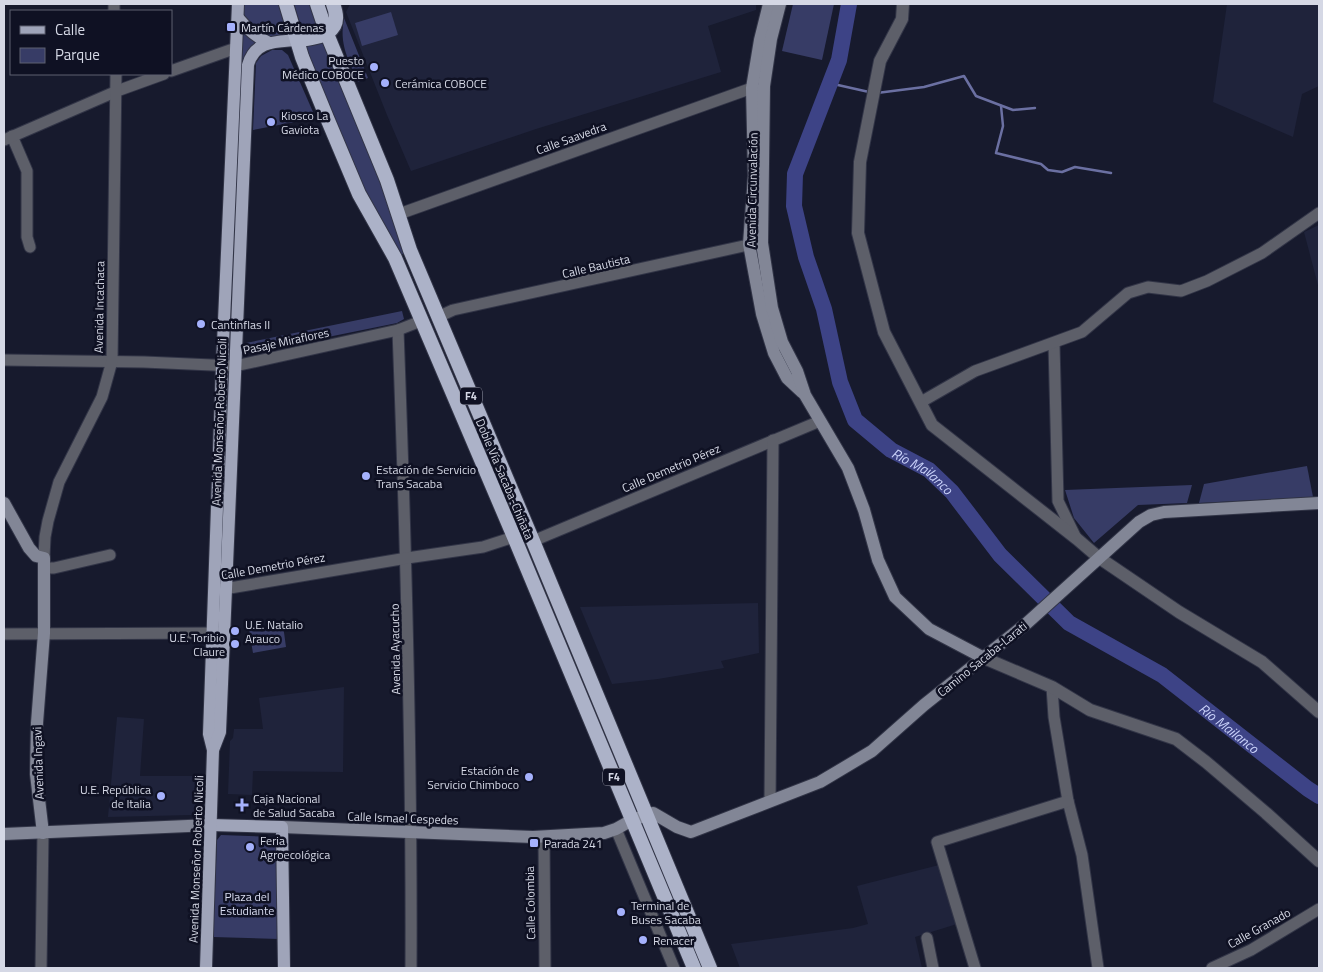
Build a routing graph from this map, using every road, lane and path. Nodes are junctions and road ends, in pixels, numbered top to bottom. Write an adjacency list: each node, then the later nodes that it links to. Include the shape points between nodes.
1 (238, 4): 8 (main road, Avenida Monseñor Roberto Nicoli)
2 (286, 4): 10 (highway, Doble Vía Sacaba-Chiñata / F4)
3 (317, 4): 9 (highway, Doble Vía Sacaba-Chiñata / F4)
4 (332, 4): 9 (highway, via 336,22)
5 (769, 4): 16 (main road, Avenida Circunvalación)
6 (780, 4): 21 (main road, Avenida Circunvalación, via 764,86)
7 (903, 4): 30 (street, via 902,19 880,61 860,162 858,232 884,332)
8 (238, 18): 11 (main road, via 250,32); 12 (main road, Avenida Monseñor Roberto Nicoli)
9 (327, 34): 10 (highway); 20 (highway, Doble Vía Sacaba-Chiñata / F4)
10 (297, 40): 11 (main road); 24 (highway, Doble Vía Sacaba-Chiñata / F4, via 359,194 395,258)
11 (269, 43): 29 (main road, Avenida Monseñor Roberto Nicoli, via 255,50 248,64)
12 (236, 48): 13 (street); 29 (main road, Avenida Monseñor Roberto Nicoli)
13 (172, 71)
14 (116, 75): 17 (street, Avenida Incachaca)
15 (161, 75): 17 (street)
16 (752, 88): 20 (street, Calle Saavedra); 21 (main road, Avenida Circunvalación)
17 (117, 91): 18 (street); 28 (street, Avenida Incachaca)
18 (8, 138): 22 (street, via 27,171 27,237)
19 (1319, 213): 26 (street, via 1262,253 1207,281 1181,291 1148,287 1128,293 1082,332)
20 (399, 214): 23 (highway, Doble Vía Sacaba-Chiñata / F4)
21 (756, 244): 23 (street, Calle Bautista, via 453,310); 31 (main road, Avenida Circunvalación, via 762,314 774,353 787,378 805,395)
22 (30, 247)
23 (438, 317): 37 (highway, Doble Vía Sacaba-Chiñata / F4)
24 (421, 321): 25 (street, Pasaje Miraflores); 35 (highway, Doble Vía Sacaba-Chiñata / F4)
25 (398, 330): 29 (street, Pasaje Miraflores); 39 (street, Avenida Ayacucho)
26 (1054, 344): 30 (street, via 975,372); 36 (street, via 1058,501)
27 (4, 360): 28 (street, Pasaje Miraflores)
28 (112, 361): 29 (street, Pasaje Miraflores); 41 (street, Avenida Incachaca, via 102,397 60,482 48,521)
29 (228, 366): 42 (main road, Avenida Monseñor Roberto Nicoli)
30 (920, 402): 36 (street, via 932,425)
31 (820, 421): 32 (street, Calle Demetrio Pérez); 46 (main road, Avenida Circunvalación, via 848,468 878,560 895,597 929,629)
32 (773, 440): 37 (street, Calle Demetrio Pérez); 50 (street)
33 (4, 503): 41 (main road, via 29,548)
34 (1319, 503): 40 (main road, Camino Sacaba-Larati, via 1150,515)
35 (514, 537): 39 (street, Calle Demetrio Pérez, via 484,547); 52 (highway, Doble Vía Sacaba-Chiñata / F4)
36 (1077, 539): 40 (street)
37 (533, 541): 51 (highway, Doble Vía Sacaba-Chiñata / F4)
38 (110, 555): 41 (street, via 54,568)
39 (407, 558): 42 (street, Calle Demetrio Pérez); 56 (street, Avenida Ayacucho)
40 (1098, 558): 46 (main road, Camino Sacaba-Larati, via 1027,624); 48 (street, via 1262,662)
41 (44, 563): 43 (main road, Avenida Ingavi)
42 (220, 589): 44 (main road, Avenida Monseñor Roberto Nicoli)
43 (44, 633): 44 (street); 45 (street); 57 (main road, Avenida Ingavi, via 36,774)
44 (218, 633): 53 (main road, Avenida Monseñor Roberto Nicoli, via 209,734 213,750)
45 (4, 634)
46 (984, 658): 47 (street); 50 (main road, Camino Sacaba-Larati, via 872,751 820,782)
47 (1052, 686): 49 (street); 60 (street, via 1090,710 1176,739 1252,800)
48 (1319, 712)
49 (1068, 801): 72 (street, via 937,842); 73 (street, via 1082,855)
50 (770, 802): 51 (main road, Camino Sacaba-Larati, via 691,832 652,813)
51 (646, 814): 52 (main road, Calle Ismael Cespedes); 70 (highway, Doble Vía Sacaba-Chiñata / F4)
52 (632, 820): 55 (main road, Calle Ismael Cespedes); 69 (highway, Doble Vía Sacaba-Chiñata / F4)
53 (211, 825): 54 (main road, Calle Ismael Cespedes); 57 (main road, Calle Ismael Cespedes); 64 (main road, Avenida Monseñor Roberto Nicoli)
54 (282, 827): 56 (main road, Calle Ismael Cespedes); 65 (main road)
55 (616, 829): 59 (main road, Calle Ismael Cespedes, via 589,835); 68 (street)
56 (411, 831): 59 (main road, Calle Ismael Cespedes); 66 (street, Avenida Ayacucho)
57 (43, 832): 58 (main road, Calle Ismael Cespedes); 63 (street, Avenida Ingavi)
58 (4, 834)
59 (544, 837): 67 (street, Calle Colombia)
60 (1319, 860)
61 (1319, 909): 74 (street, Calle Granado)
62 (927, 938): 71 (street)
63 (41, 968)
64 (206, 968)
65 (284, 968)
66 (411, 968)
67 (545, 968)
68 (674, 968)
69 (694, 968)
70 (710, 968)
71 (933, 968)
72 (975, 968)
73 (1098, 968)
74 (1214, 968)

